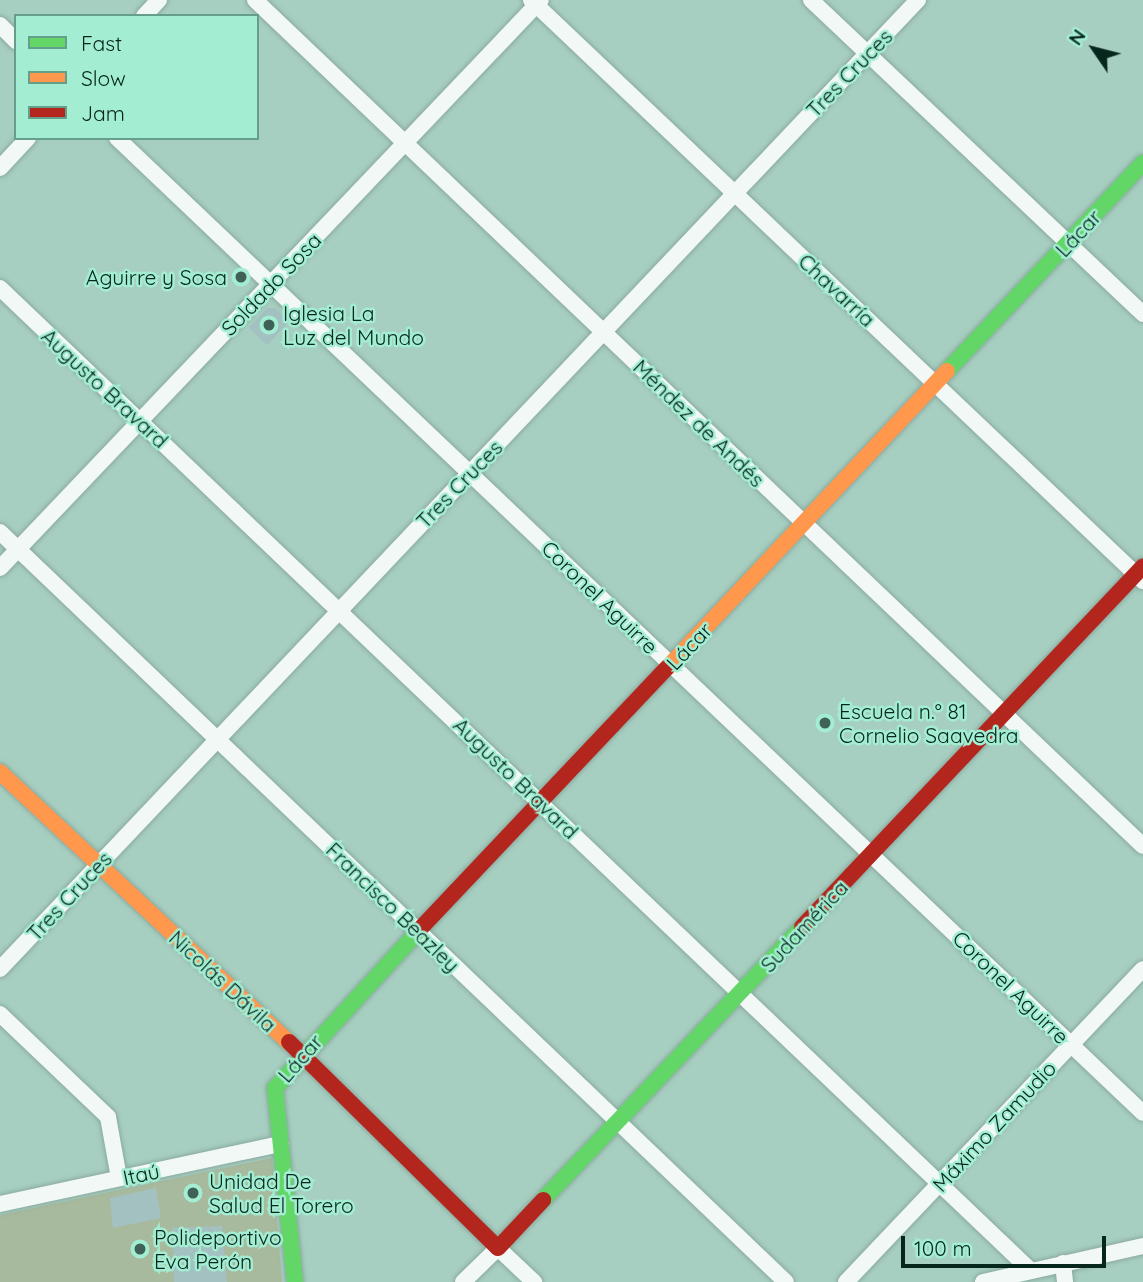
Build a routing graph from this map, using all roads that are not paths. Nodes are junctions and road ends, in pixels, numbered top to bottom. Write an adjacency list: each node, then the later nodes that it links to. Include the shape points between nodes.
1 (159, 0): 6 (street)
2 (255, 0): 12 (street, Méndez de Andés)
3 (811, 0): 9 (street)
4 (918, 0): 9 (street, Tres Cruces)
5 (536, 2): 12 (street, Soldado Sosa); 15 (street, Chavarría)
6 (146, 14)
7 (0, 25): 8 (street)
8 (14, 39)
9 (867, 53): 15 (street, Tres Cruces); 16 (street)
10 (26, 140): 14 (street)
11 (119, 140): 17 (street, Coronel Aguirre)
12 (405, 143): 17 (street, Soldado Sosa); 20 (street, Méndez de Andés)
13 (1143, 163): 16 (street, Lácar)
14 (0, 168)
15 (734, 193): 20 (street, Tres Cruces); 21 (street, Chavarría)
16 (1069, 243): 19 (street); 21 (street, Lácar)
17 (270, 284): 22 (street, Soldado Sosa); 23 (street, Coronel Aguirre)
18 (0, 288): 22 (street, Augusto Bravard)
19 (1143, 314)
20 (604, 332): 23 (street, Tres Cruces); 24 (street, Méndez de Andés)
21 (937, 384): 24 (street, Lácar); 28 (street, Chavarría)
22 (140, 421): 26 (street, Soldado Sosa); 29 (street, Augusto Bravard)
23 (470, 473): 29 (street, Tres Cruces); 30 (street, Coronel Aguirre)
24 (804, 523): 30 (street, Lácar); 31 (street, Méndez de Andés)
25 (0, 532): 26 (street, Francisco Beazley)
26 (18, 549): 27 (street, Soldado Sosa); 32 (street, Francisco Beazley)
27 (0, 568)
28 (1141, 574): 31 (street, Sudamérica)
29 (339, 610): 32 (street, Tres Cruces); 34 (street, Augusto Bravard)
30 (672, 666): 34 (street, Lácar); 36 (street, Coronel Aguirre)
31 (1004, 715): 35 (street, Méndez de Andés); 36 (street, Sudamérica)
32 (218, 739): 37 (street, Tres Cruces); 38 (street, Francisco Beazley)
33 (0, 772): 37 (street, Nicolás Dávila)
34 (540, 801): 38 (street, Lácar); 41 (street, Augusto Bravard)
35 (1143, 846)
36 (872, 855): 41 (street, Sudamérica); 43 (street, Coronel Aguirre)
37 (99, 864): 39 (street, Tres Cruces); 44 (street, Nicolás Dávila)
38 (417, 930): 44 (street, Lácar); 46 (street, Francisco Beazley)
39 (0, 969)
40 (1143, 969): 43 (street, Máximo Zamudio)
41 (741, 993): 46 (street, Sudamérica); 49 (street, Augusto Bravard)
42 (0, 1014): 48 (street, via 108,1117)
43 (1071, 1044): 45 (street, Coronel Aguirre); 49 (street, Máximo Zamudio)
44 (302, 1055): 47 (street, Lácar, via 275,1088); 52 (street, Nicolás Dávila)
45 (1143, 1113)
46 (617, 1121): 52 (street, Sudamérica); 58 (street, Francisco Beazley)
47 (281, 1144): 48 (street, Itaú); 55 (street, Lácar)
48 (119, 1178): 50 (street, Itaú)
49 (940, 1183): 54 (street, Augusto Bravard); 59 (street, Máximo Zamudio)
50 (0, 1204)
51 (1143, 1246): 53 (street)
52 (498, 1248): 56 (street, Sudamérica); 57 (street, Nicolás Dávila)
53 (1063, 1263): 54 (street); 61 (street)
54 (1031, 1270): 60 (street)
55 (295, 1282)
56 (463, 1282)
57 (534, 1282)
58 (786, 1282)
59 (846, 1282)
60 (983, 1282)
61 (1065, 1282)

